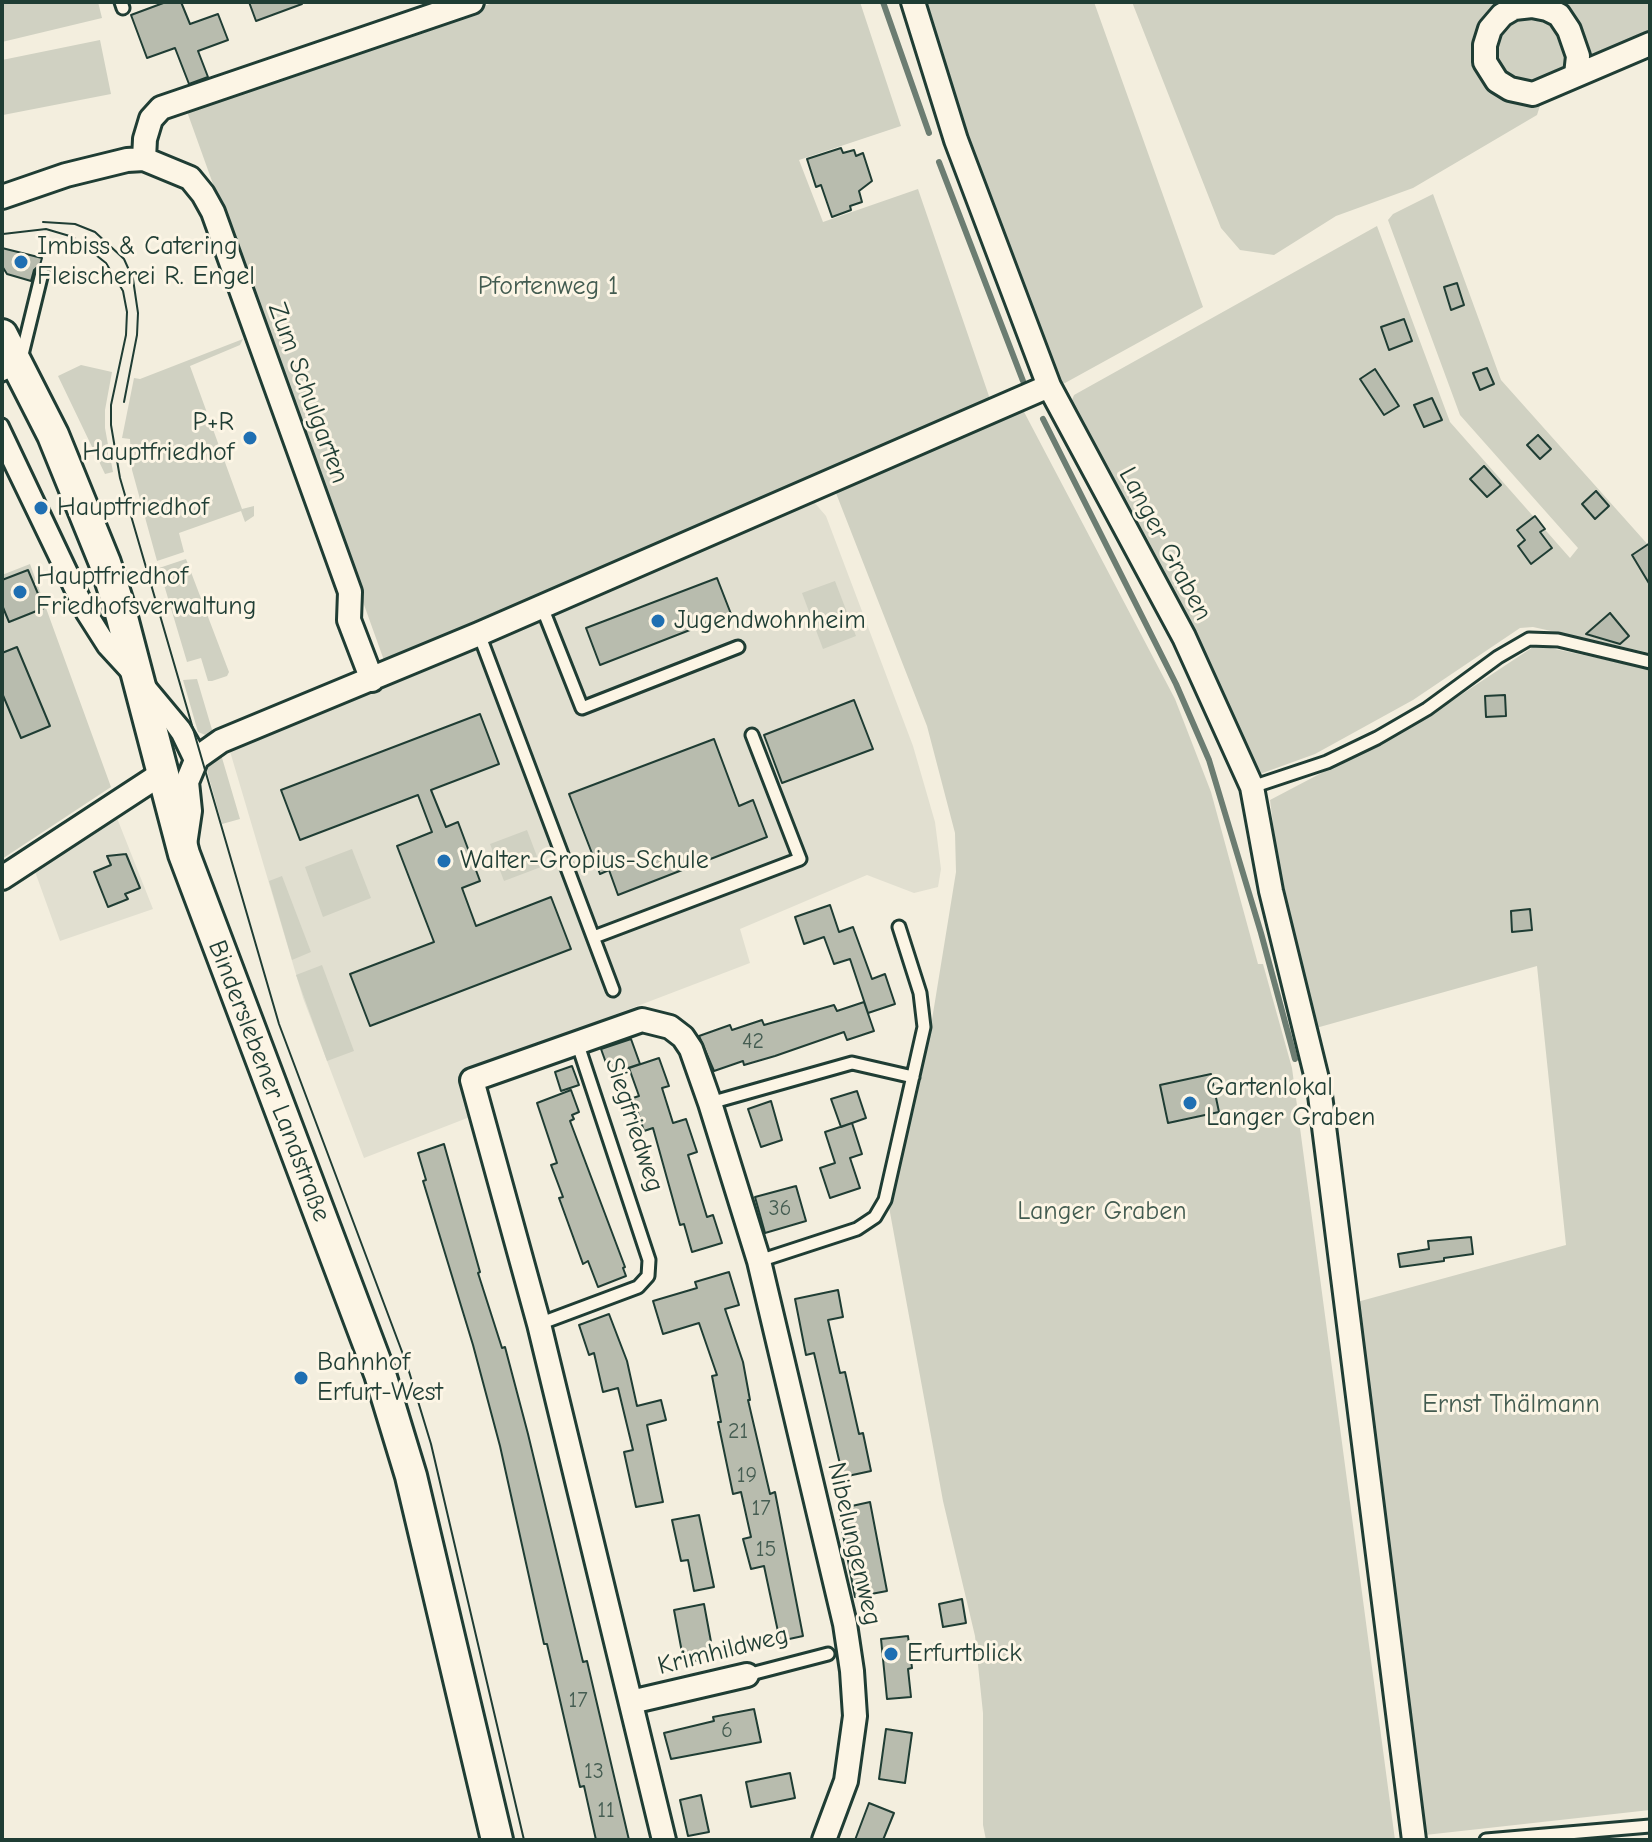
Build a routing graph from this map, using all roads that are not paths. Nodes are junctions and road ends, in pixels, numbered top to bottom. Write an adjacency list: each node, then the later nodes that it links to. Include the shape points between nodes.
1 (472, 2): 5 (street, via 169,104 151,119)
2 (913, 2): 10 (street, Langer Graben, via 956,140)
3 (1650, 44): 4 (street)
4 (1576, 75): 4 (street, via 1533,94 1510,89 1497,81 1485,62 1490,29 1514,8 1532,6 1559,15 1578,56)
5 (144, 159): 6 (street, via 66,175); 18 (street, Zum Schulgarten, via 190,178 213,212 350,592 349,620)
6 (2, 197)
7 (42, 273): 9 (lane)
8 (2, 335): 9 (main road, Binderslebener Landstraße)
9 (10, 371): 17 (main road, Binderslebener Landstraße, via 59,448 105,563)
10 (1049, 386): 13 (street); 22 (street, Langer Graben, via 1184,637)
11 (2, 425): 17 (lane, via 90,611)
12 (2, 447): 17 (lane, via 83,615 104,648)
13 (542, 607): 14 (street); 15 (lane, via 582,708)
14 (479, 634): 18 (street); 26 (lane)
15 (738, 647)
16 (1650, 662): 22 (lane, via 1558,640 1529,639 1377,738 1327,762)
17 (136, 676): 20 (lane, via 171,709); 21 (main road, Binderslebener Landstraße)
18 (372, 680): 20 (street, via 221,741)
19 (752, 735): 26 (lane, via 800,859)
20 (196, 761): 23 (street, via 187,782 190,811)
21 (161, 774): 23 (main road, Binderslebener Landstraße); 24 (street)
22 (1252, 787): 40 (street, Langer Graben, via 1271,891 1319,1087)
23 (184, 854): 37 (main road, Binderslebener Landstraße, via 397,1427)
24 (2, 878)
25 (899, 927): 29 (lane, via 920,993 924,1027)
26 (594, 937): 27 (lane)
27 (613, 990)
28 (577, 1042): 30 (street, Nibelungenweg, via 642,1020 670,1027 691,1049); 32 (street, Siegfriedweg, via 472,1080); 32 (lane, Siegfriedweg, via 649,1260 648,1276 638,1287)
29 (913, 1077): 30 (lane, via 852,1063); 31 (lane, via 885,1200 875,1217 857,1229)
30 (710, 1103): 31 (street, Nibelungenweg)
31 (759, 1261): 39 (street, Nibelungenweg, via 852,1671 851,1751)
32 (539, 1324): 35 (street, Siegfriedweg)
33 (828, 1654): 34 (lane, Krimhildweg)
34 (747, 1675): 35 (street, Krimhildweg)
35 (631, 1702): 38 (street, Siegfriedweg)
36 (1650, 1826): 41 (lane)
37 (497, 1840)
38 (664, 1840)
39 (824, 1840)
40 (1414, 1840)
41 (1486, 1840)

